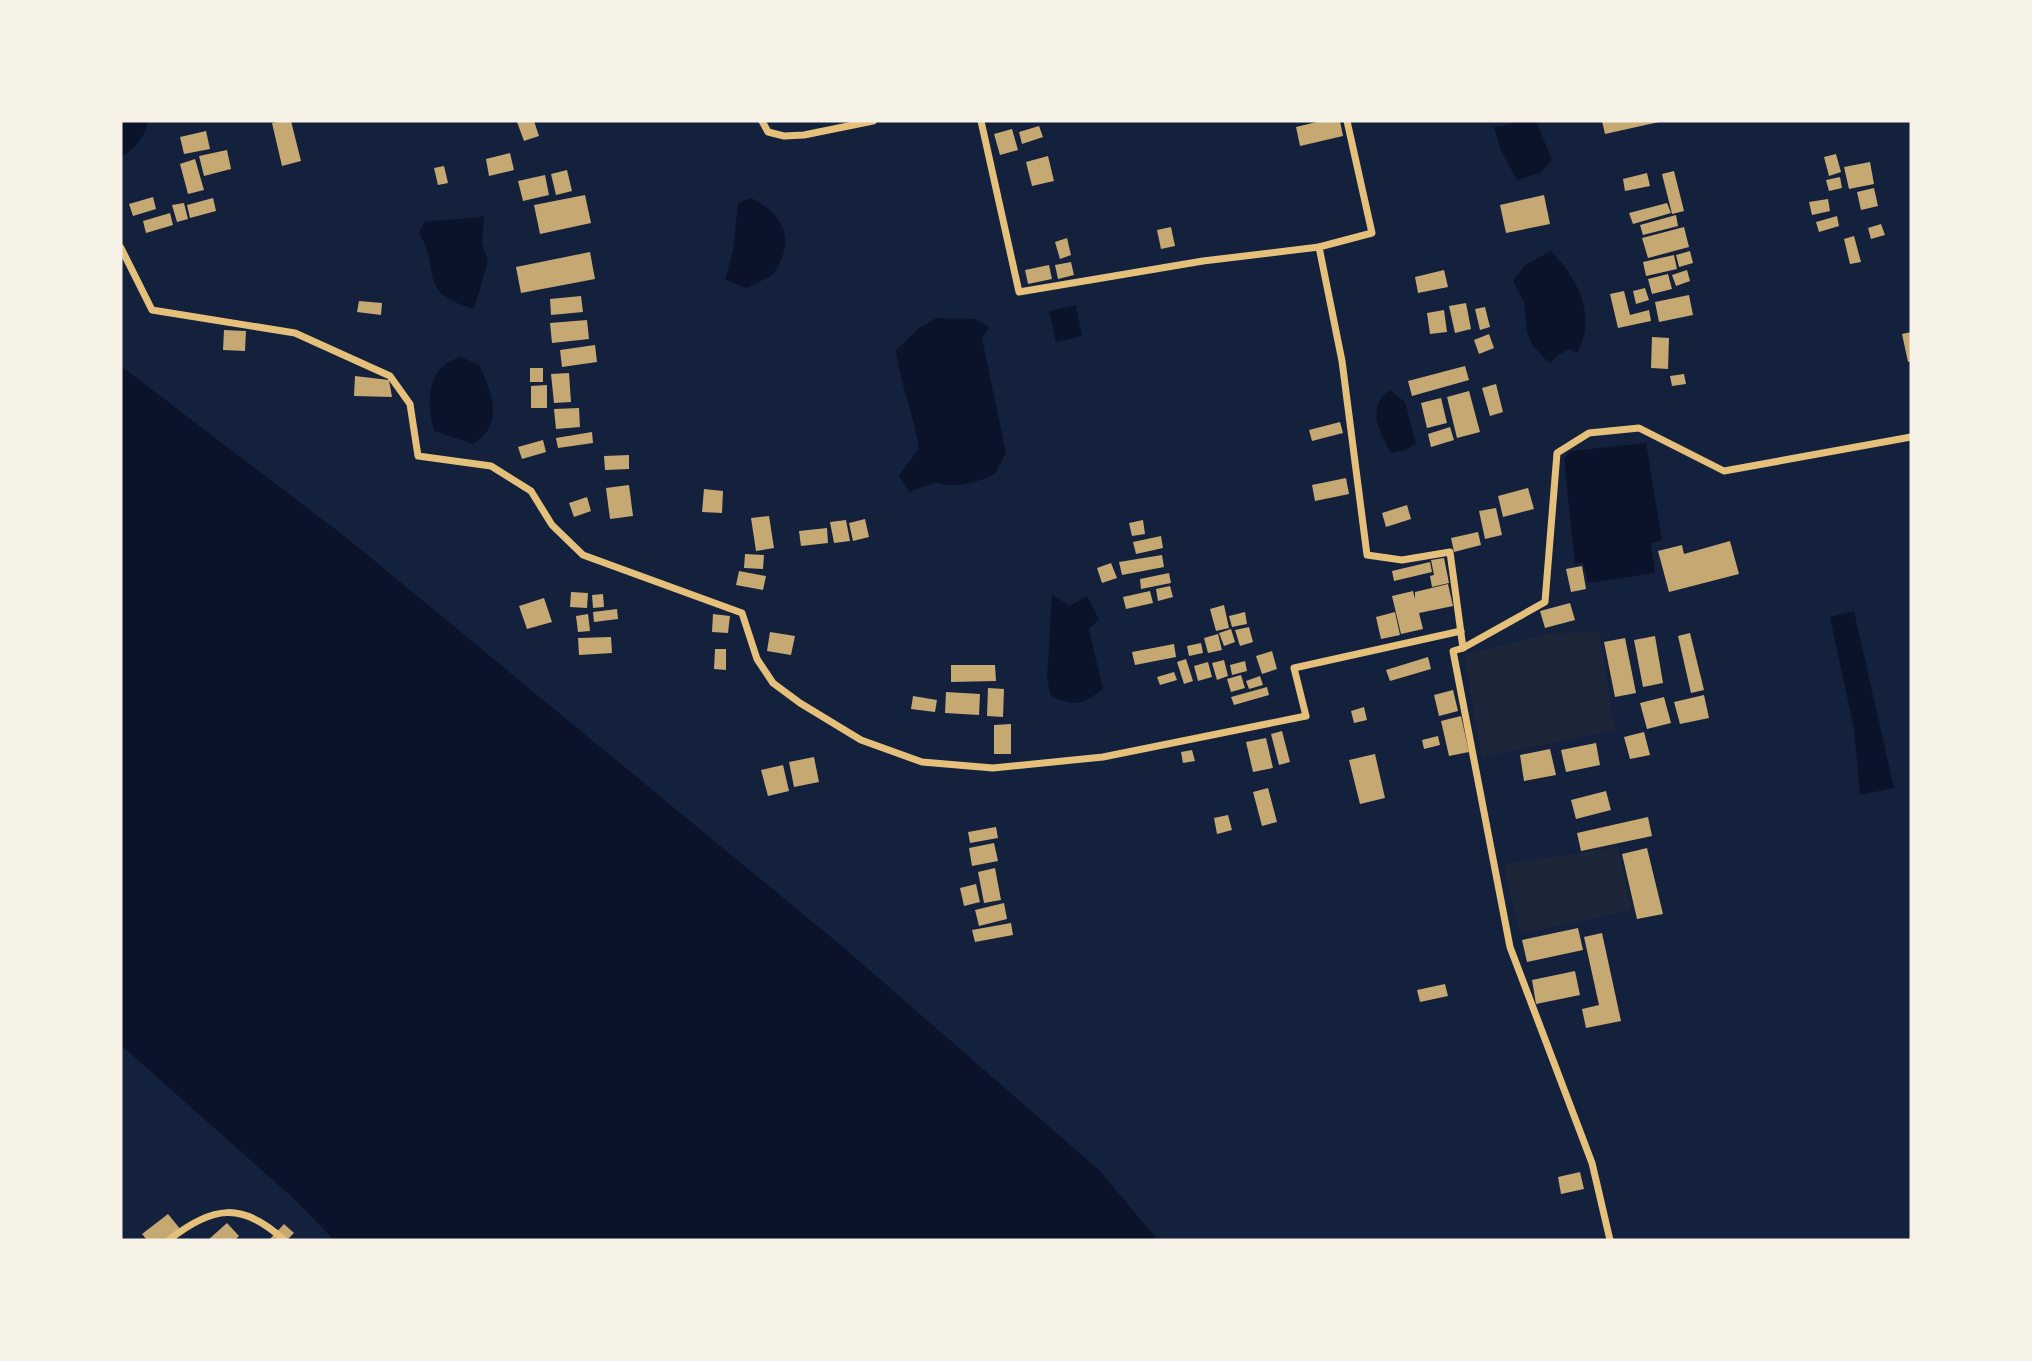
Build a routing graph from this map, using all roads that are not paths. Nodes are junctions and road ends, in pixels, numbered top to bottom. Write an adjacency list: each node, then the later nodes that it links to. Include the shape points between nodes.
1 (762, 121): 2 (street, via 768,132 791,136)
2 (873, 121)
3 (981, 121): 5 (street, via 1019,292)
4 (1347, 121): 5 (street, via 1372,233)
5 (1319, 247): 8 (street, via 1342,361 1367,555 1402,560 1450,552)
6 (121, 248): 8 (street, via 152,310 295,334 390,376 410,404 418,456 491,466 531,491 552,525 583,555 742,613 757,659 773,683 862,740 922,762 993,768 1103,757 1306,716 1294,668)
7 (1911, 437): 9 (street, via 1724,471 1639,428 1589,433 1557,453 1545,601)
8 (1461, 631): 9 (street)
9 (1463, 649): 12 (street, via 1453,651 1510,947 1592,1163)
10 (169, 1240): 11 (street, via 189,1224 233,1212 255,1217)
11 (284, 1240)
12 (1610, 1240)

